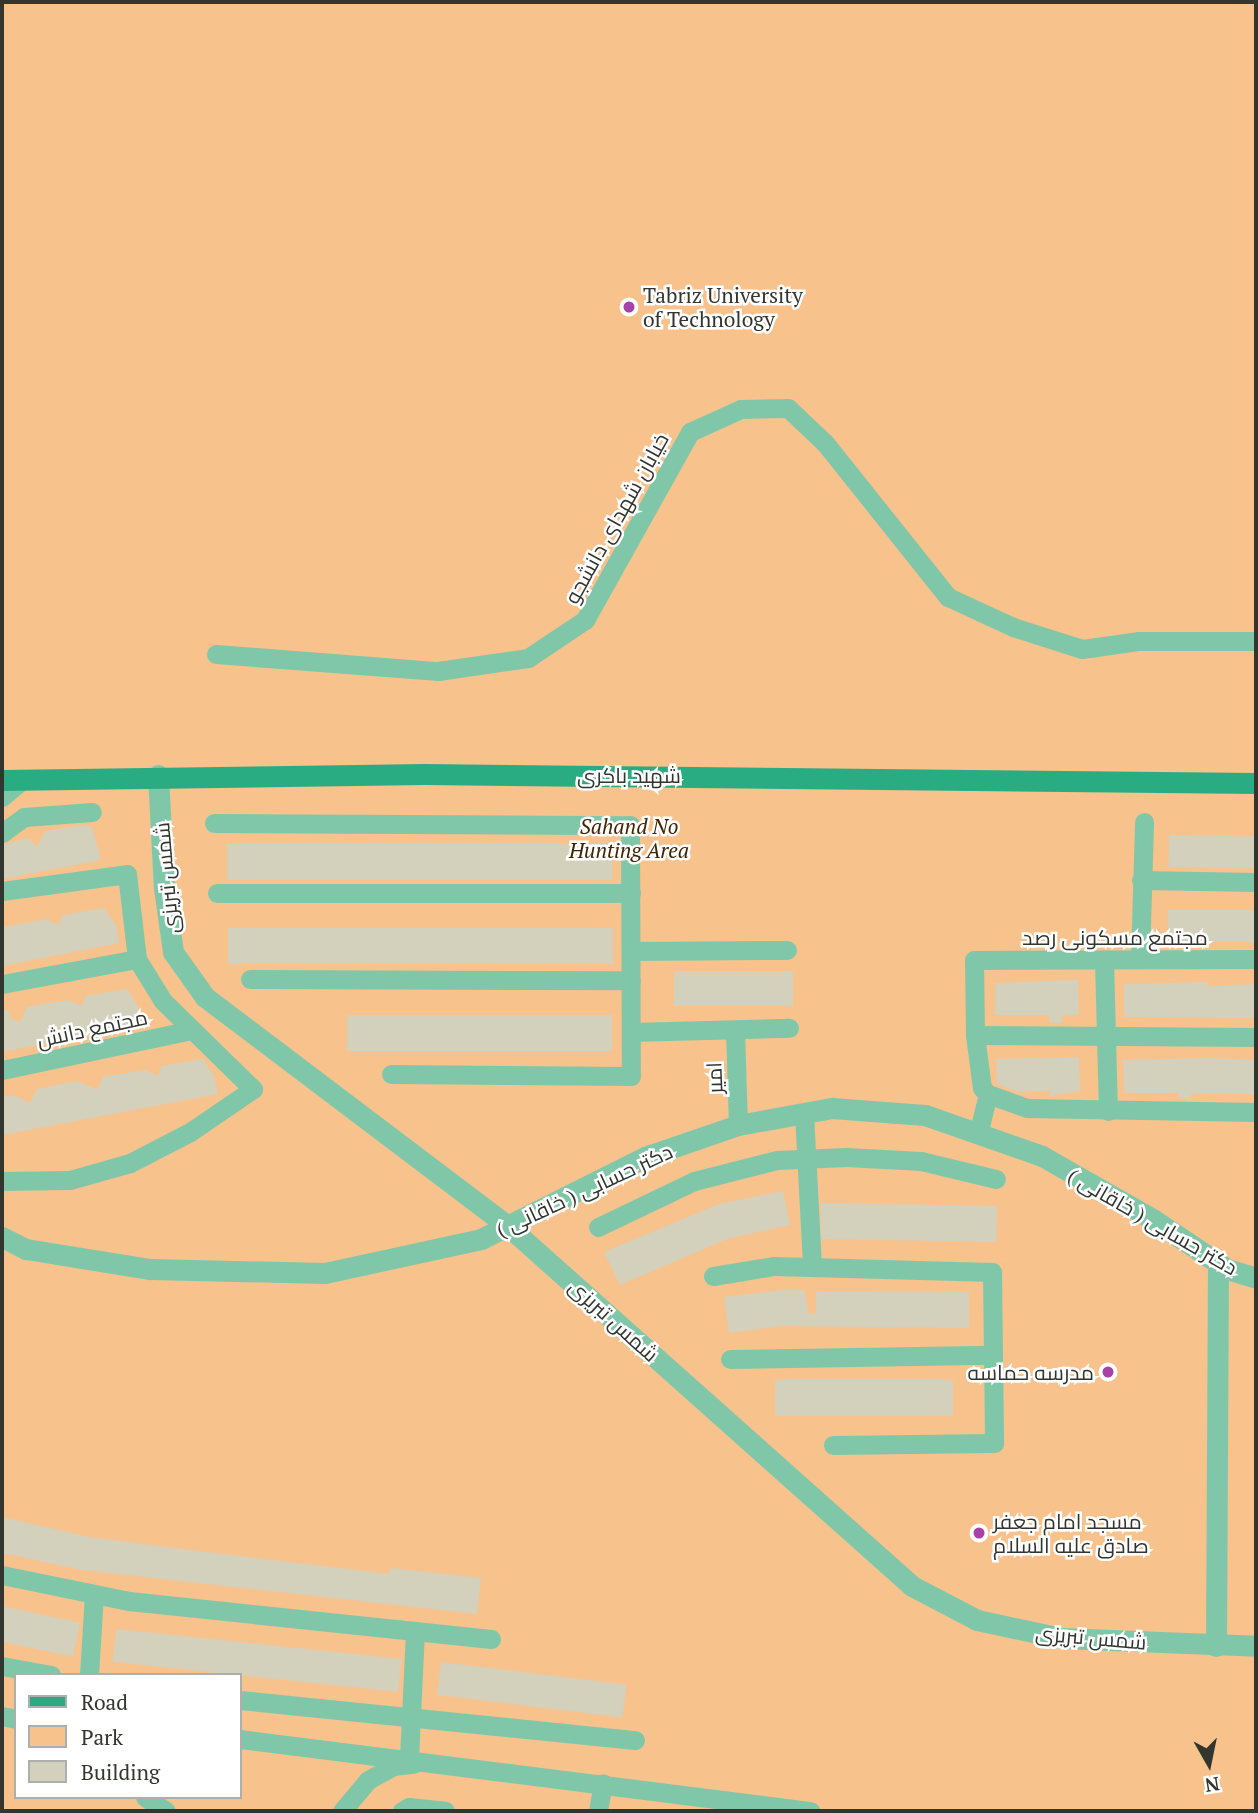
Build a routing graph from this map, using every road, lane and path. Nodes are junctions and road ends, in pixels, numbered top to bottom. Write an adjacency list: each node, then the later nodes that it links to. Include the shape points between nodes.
1 (1256, 641): 2 (street, خیابان شهدای دانشجو, via 1139,641 1082,649 1013,627 948,597 825,443 788,408 741,409 690,432 586,620 528,658 438,671)
2 (216, 654)
3 (158, 775): 4 (main road, شهید باکری); 5 (main road, شهید باکری); 43 (street, شمس تبریزی, via 164,888 173,952 205,997)
4 (12, 781): 6 (street)
5 (1256, 783)
6 (2, 797)
7 (92, 812): 10 (street, via 24,817)
8 (1144, 822): 11 (street)
9 (215, 824): 15 (street, via 631,825)
10 (2, 833)
11 (1141, 880): 12 (street); 21 (street)
12 (1256, 882)
13 (2, 891): 18 (street, via 127,874)
14 (217, 893): 15 (street)
15 (631, 893): 17 (street)
16 (788, 950): 17 (street)
17 (631, 951): 23 (street)
18 (137, 959): 24 (street); 27 (street, via 163,1001)
19 (1256, 959): 21 (street, مجتمع مسکونی رصد)
20 (1104, 960): 21 (street, مجتمع مسکونی رصد); 29 (street, مجتمع مسکونی رصد, via 974,960); 30 (street)
21 (1140, 960)
22 (250, 979): 23 (street)
23 (631, 980): 28 (street)
24 (2, 984)
25 (789, 1028): 26 (street)
26 (735, 1030): 28 (street); 38 (street, امیر)
27 (192, 1031): 32 (street, مجتمع دانش); 42 (street, via 253,1089 190,1132 130,1163 70,1181)
28 (631, 1032): 33 (street, via 631,1076)
29 (975, 1035): 30 (street); 34 (street, via 982,1088)
30 (1105, 1036): 31 (street); 35 (street)
31 (1256, 1037)
32 (2, 1070)
33 (391, 1074)
34 (988, 1094): 35 (street, via 1027,1108); 39 (street)
35 (1108, 1111): 36 (street)
36 (1256, 1112)
37 (804, 1113): 38 (street, دکتر حسابی ( خاقانی )); 39 (street, دکتر حسابی ( خاقانی ), via 832,1108 925,1115); 40 (street)
38 (738, 1125): 43 (street, دکتر حسابی ( خاقانی ), via 645,1157)
39 (978, 1134): 46 (street, دکتر حسابی ( خاقانی ), via 1042,1156)
40 (807, 1159): 41 (street, via 921,1161); 44 (street, via 777,1160 694,1181); 47 (street)
41 (996, 1179)
42 (2, 1181)
43 (508, 1226): 45 (street, دکتر حسابی ( خاقانی ), via 481,1239 325,1273 150,1269 26,1249); 57 (street, شمس تبریزی, via 912,1586 977,1620 1060,1638)
44 (598, 1227)
45 (2, 1237)
46 (1218, 1263): 49 (street, دکتر حسابی ( خاقانی )); 57 (street)
47 (812, 1266): 48 (street, via 774,1266); 50 (street, via 992,1272)
48 (713, 1276)
49 (1256, 1278)
50 (993, 1355): 51 (street); 52 (street, via 994,1443)
51 (730, 1359)
52 (833, 1445)
53 (2, 1575): 54 (street)
54 (94, 1594): 55 (street); 61 (street)
55 (415, 1631): 56 (street); 63 (street)
56 (491, 1639)
57 (1216, 1646): 58 (street, شمس تبریزی)
58 (1256, 1646)
59 (2, 1667): 60 (street)
60 (39, 1673)
61 (89, 1673)
62 (242, 1700): 63 (street)
63 (414, 1717): 65 (street); 66 (street)
64 (242, 1739): 66 (street)
65 (635, 1740)
66 (409, 1758): 67 (street)
67 (442, 1762): 68 (street); 71 (street, via 393,1766 368,1780)
68 (603, 1783): 74 (street); 75 (street)
69 (148, 1799): 70 (street)
70 (166, 1811)
71 (342, 1811)
72 (402, 1811): 73 (street, via 409,1807)
73 (445, 1811)
74 (598, 1811)
75 (810, 1811)

